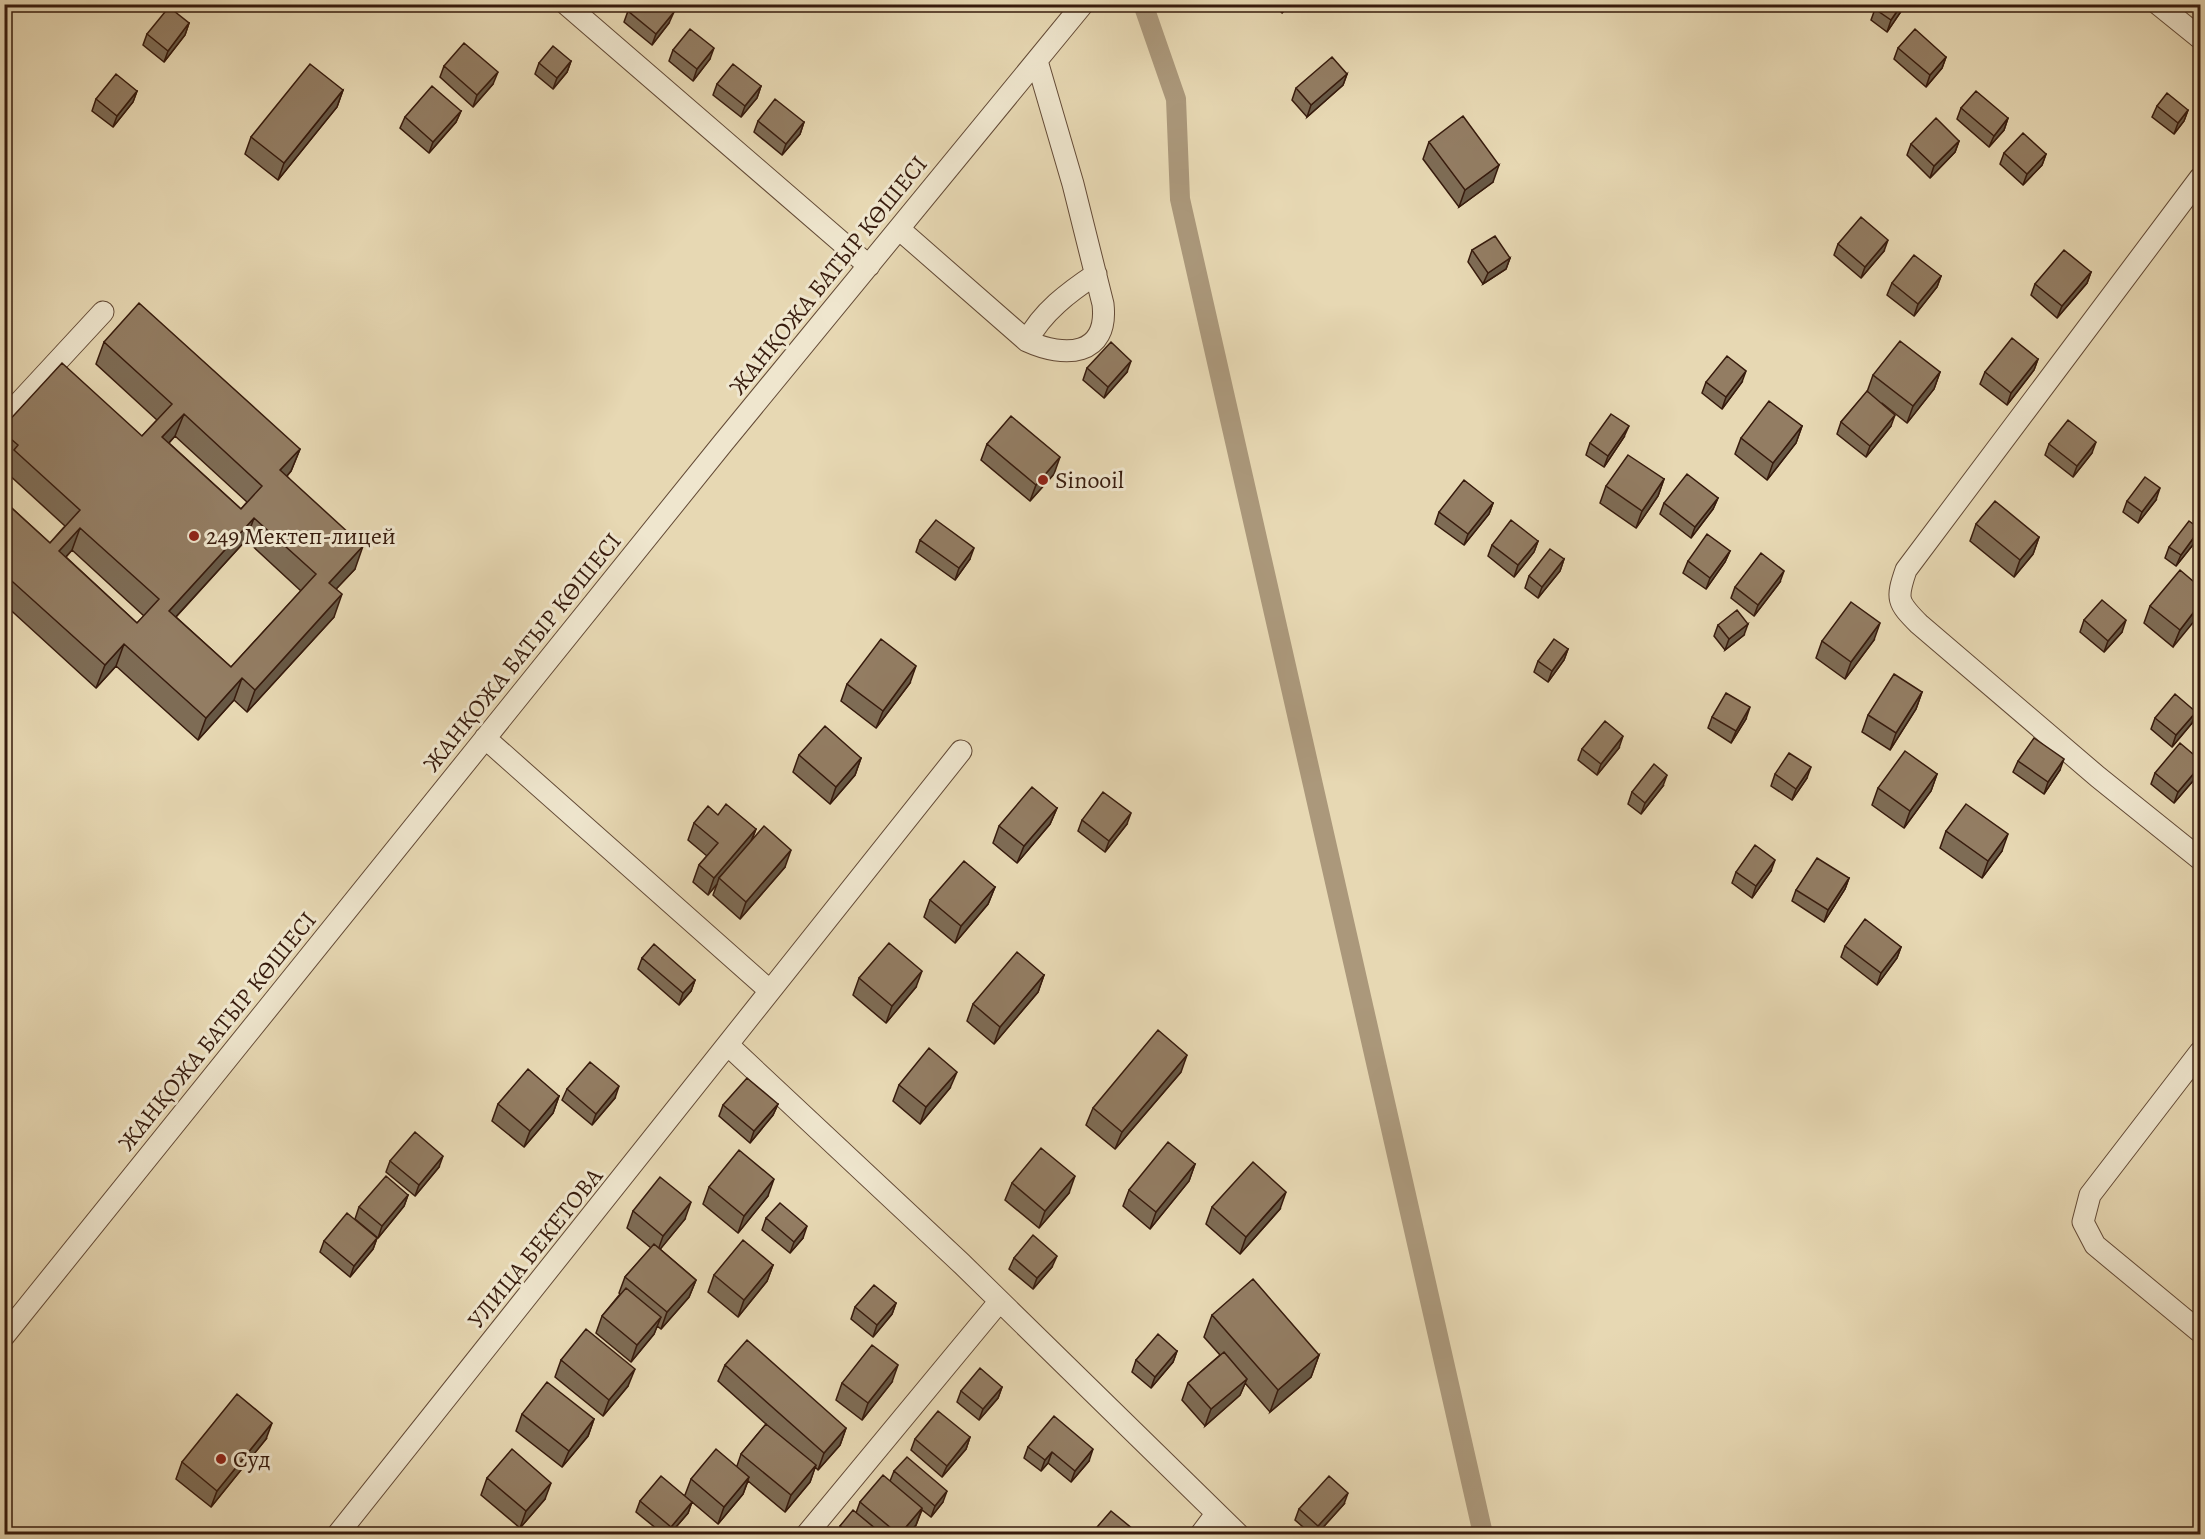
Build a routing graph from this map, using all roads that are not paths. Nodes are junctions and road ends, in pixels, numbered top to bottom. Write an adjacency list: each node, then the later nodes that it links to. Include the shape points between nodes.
1 (566, 4): 8 (street)
2 (1083, 4): 5 (street, ЖАНҚОЖА БАТЫР КӨШЕСІ)
3 (2160, 5): 4 (street)
4 (2200, 38)
5 (1037, 61): 7 (street, ЖАНҚОЖА БАТЫР КӨШЕСІ); 9 (street)
6 (2200, 178): 15 (street, via 1906,570 1898,593 1901,607 1919,624)
7 (899, 229): 8 (street, ЖАНҚОЖА БАТЫР КӨШЕСІ); 11 (street)
8 (869, 266): 13 (street, ЖАНҚОЖА БАТЫР КӨШЕСІ)
9 (1096, 274): 11 (street, via 1049,310 1035,324); 11 (street, via 1104,317 1099,333 1086,348 1067,353)
10 (103, 312): 12 (street)
11 (1027, 341)
12 (4, 419)
13 (485, 738): 16 (street); 21 (street, ЖАНҚОЖА БАТЫР КӨШЕСІ)
14 (961, 751): 16 (street, УЛИЦА БЕКЕТОВА)
15 (2200, 859)
16 (769, 990): 17 (street, УЛИЦА БЕКЕТОВА)
17 (729, 1046): 19 (street); 23 (street, УЛИЦА БЕКЕТОВА)
18 (2200, 1052): 20 (street, via 2090,1195 2083,1222 2095,1245)
19 (999, 1302): 22 (street); 24 (street)
20 (2200, 1332)
21 (4, 1336)
22 (1216, 1514): 25 (street); 26 (street)
23 (338, 1534)
24 (807, 1534)
25 (1201, 1534)
26 (1238, 1534)

